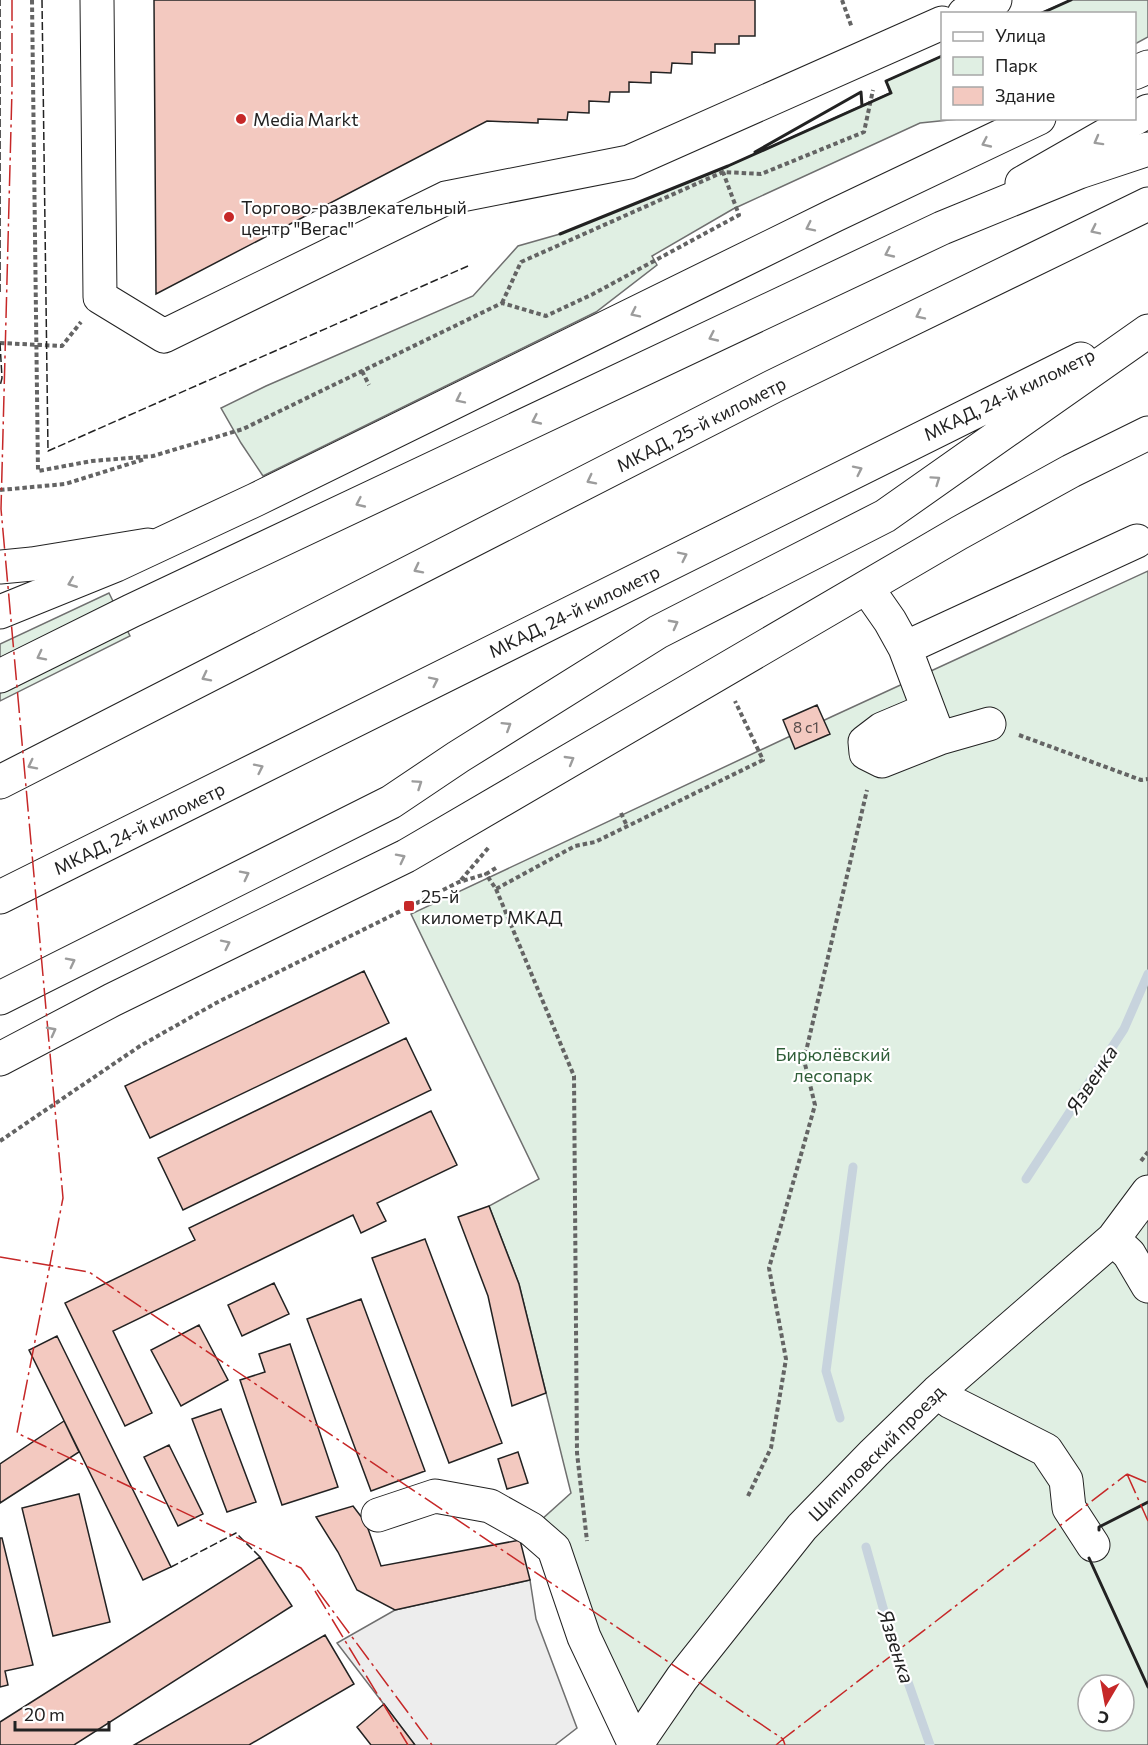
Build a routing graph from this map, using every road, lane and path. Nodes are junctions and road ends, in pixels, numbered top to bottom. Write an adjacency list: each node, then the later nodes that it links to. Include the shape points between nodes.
1 (97, 0): 14 (main road)
2 (842, 0): 6 (path)
3 (995, 0): 4 (main road)
4 (968, 12)
5 (941, 23): 14 (main road, via 628,162 446,198 164,336)
6 (853, 32)
7 (875, 83): 11 (path, via 864,132 761,174)
8 (1035, 120): 26 (main road, one-way to 26)
9 (1132, 120): 13 (main road, one-way to 13)
10 (1148, 149): 13 (main road, via 1079,172)
11 (723, 172): 15 (path, via 522,262); 15 (path, via 739,214 546,316)
12 (1148, 204): 37 (main road, МКАД, 25-й километр, one-way to 37, via 774,386)
13 (942, 228): 31 (main road, one-way to 31)
14 (100, 297): 18 (path, via 62,346)
15 (502, 303): 19 (path)
16 (1148, 325): 43 (main road, МКАД, 24-й километр, one-way to 16)
17 (1148, 331): 44 (main road, one-way to 17, via 392,801 658,632 885,516)
18 (0, 343)
19 (362, 371): 20 (path); 21 (path)
20 (369, 385)
21 (243, 429)
22 (1148, 433): 28 (main road, via 959,533)
23 (153, 456): 24 (path, via 65,484)
24 (0, 490)
25 (1137, 542): 30 (main road)
26 (164, 543): 27 (main road); 29 (main road, one-way to 29)
27 (0, 567)
28 (867, 588): 30 (main road); 45 (main road, one-way to 28, via 406,856)
29 (0, 612)
30 (905, 648): 33 (main road)
31 (0, 676)
32 (744, 695): 39 (path, via 734,701 762,760)
33 (934, 724): 34 (main road); 35 (main road, via 882,729 865,742 866,753)
34 (988, 724): 36 (path, via 1141,780)
35 (882, 761): 51 (path, via 869,782 804,1060 815,1105 769,1268 786,1359 771,1448)
36 (1148, 779)
37 (0, 782)
38 (621, 813): 39 (path)
39 (627, 826): 42 (path, via 595,842 575,846)
40 (496, 868): 41 (path)
41 (486, 874): 42 (path); 46 (path, via 459,882 216,1003 140,1046)
42 (496, 889): 53 (path, via 574,1076 577,1453)
43 (0, 897)
44 (0, 998)
45 (0, 1059)
46 (0, 1141)
47 (1148, 1191): 48 (main road, Шипиловский проезд)
48 (1113, 1239): 49 (main road, via 1129,1254); 50 (main road, Шипиловский проезд)
49 (1148, 1286)
50 (937, 1392): 54 (main road, via 1046,1450 1066,1480 1069,1508); 55 (main road, Шипиловский проезд, via 802,1527 681,1678)
51 (748, 1496)
52 (378, 1515): 55 (main road, via 435,1496 490,1506 531,1529 554,1549 584,1637)
53 (588, 1543)
54 (1093, 1545)
55 (636, 1745)

